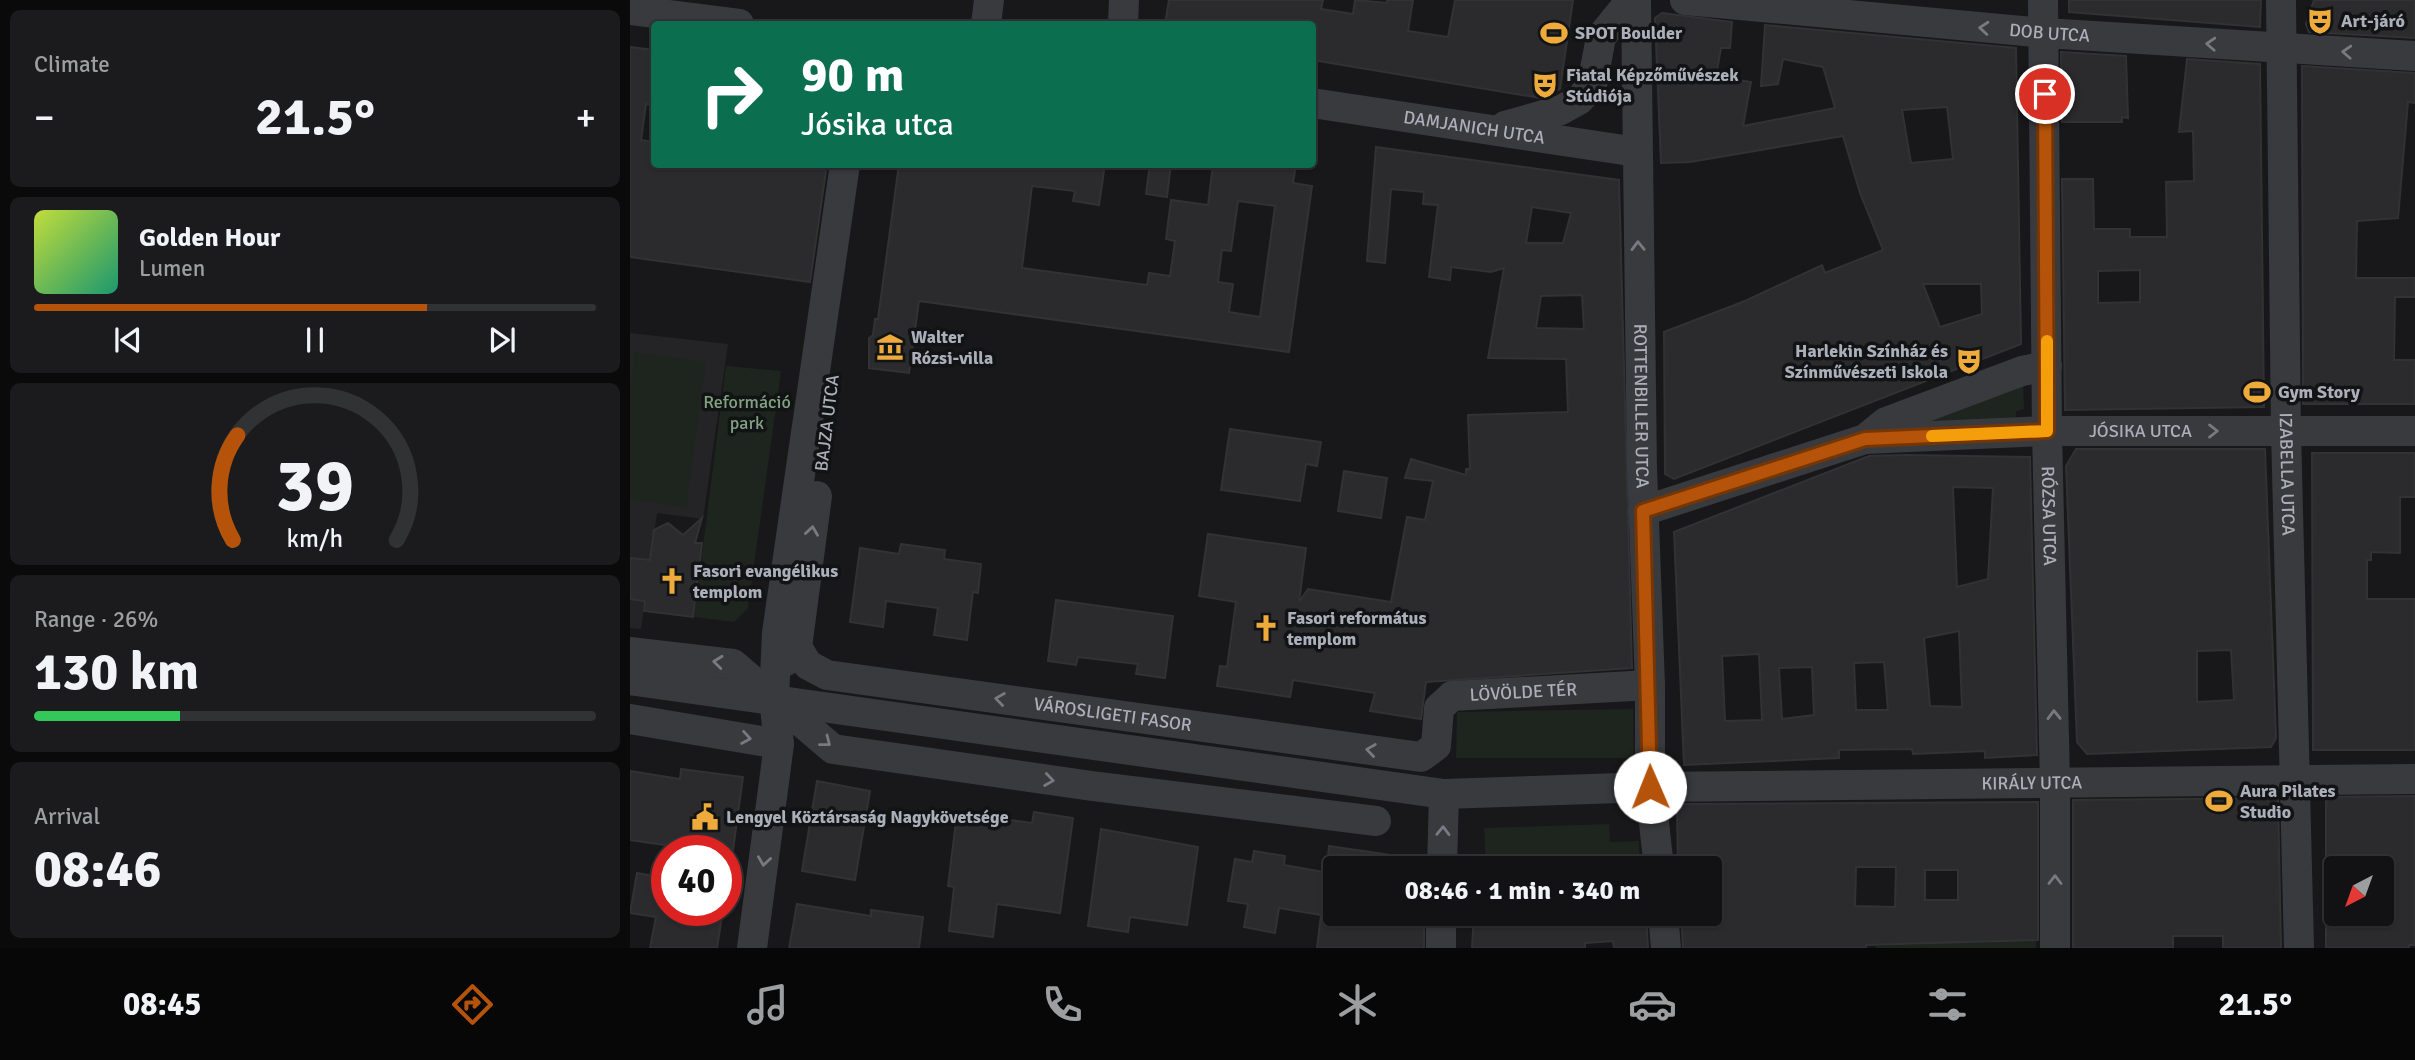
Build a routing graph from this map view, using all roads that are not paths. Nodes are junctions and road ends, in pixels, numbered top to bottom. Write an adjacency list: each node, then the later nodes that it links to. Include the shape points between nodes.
1 (989, 0): 9 (street)
2 (1124, 0): 10 (street)
3 (1634, 0): 15 (street, via 1601,37 1592,85 1579,100 1561,110); 16 (street, ROTTENBILLER UTCA)
4 (1685, 0): 11 (street, DOB UTCA, one-way to 4)
5 (2043, 0): 11 (street, RÓZSA UTCA)
6 (2282, 3): 12 (street, IZABELLA UTCA)
7 (650, 8): 8 (street)
8 (722, 21)
9 (986, 21)
10 (1123, 21)
11 (2045, 33): 12 (street, DOB UTCA, one-way to 11); 19 (street, RÓZSA UTCA)
12 (2280, 48): 13 (street, DOB UTCA, one-way to 12); 21 (street, IZABELLA UTCA)
13 (2415, 56)
14 (1316, 104): 15 (street, DAMJANICH UTCA)
15 (1494, 129): 16 (street, DAMJANICH UTCA)
16 (1637, 152): 24 (street, ROTTENBILLER UTCA, one-way to 16)
17 (844, 168): 29 (street, BAJZA UTCA, via 778,622)
18 (865, 168): 25 (street, BAJZA UTCA, one-way to 18)
19 (2047, 366): 20 (street, RÓZSA UTCA); 23 (street, JÓSIKA UTCA, via 1886,422)
20 (2047, 431): 21 (street, JÓSIKA UTCA, one-way to 21); 23 (street, JÓSIKA UTCA); 36 (street, RÓZSA UTCA, one-way to 20)
21 (2286, 431): 22 (street, JÓSIKA UTCA); 35 (street, IZABELLA UTCA)
22 (2415, 431)
23 (1865, 439): 24 (street, JÓSIKA UTCA)
24 (1643, 511): 28 (street, ROTTENBILLER UTCA)
25 (797, 647): 29 (street); 32 (street, VÁROSLIGETI FASOR, one-way to 25, via 1421,757 827,675 808,665)
26 (630, 652): 29 (street, one-way to 26, via 733,664)
27 (630, 680): 29 (street, VÁROSLIGETI FASOR)
28 (1650, 685): 32 (street, LÖVÖLDE TÉR, via 1452,696 1439,708); 37 (street, ROTTENBILLER UTCA)
29 (774, 687): 31 (street, BAJZA UTCA); 33 (street, VÁROSLIGETI FASOR); 39 (street, one-way to 39, via 833,749)
30 (630, 719): 31 (street, one-way to 31)
31 (779, 744): 45 (street, BAJZA UTCA, one-way to 45)
32 (1436, 746)
33 (1306, 775): 38 (street, VÁROSLIGETI FASOR); 39 (street)
34 (2415, 779): 35 (street, KIRÁLY UTCA)
35 (2293, 780): 36 (street, KIRÁLY UTCA); 49 (street, IZABELLA UTCA)
36 (2055, 783): 37 (street, KIRÁLY UTCA); 48 (street, RÓZSA UTCA, one-way to 36)
37 (1650, 787): 38 (street); 42 (street, ROTTENBILLER UTCA)
38 (1444, 794): 41 (street, one-way to 38)
39 (1302, 811): 40 (street)
40 (1376, 821)
41 (1442, 856)
42 (1657, 856)
43 (1441, 926): 46 (street)
44 (1664, 926): 47 (street)
45 (752, 948)
46 (1441, 948)
47 (1666, 948)
48 (2055, 948)
49 (2299, 948)

